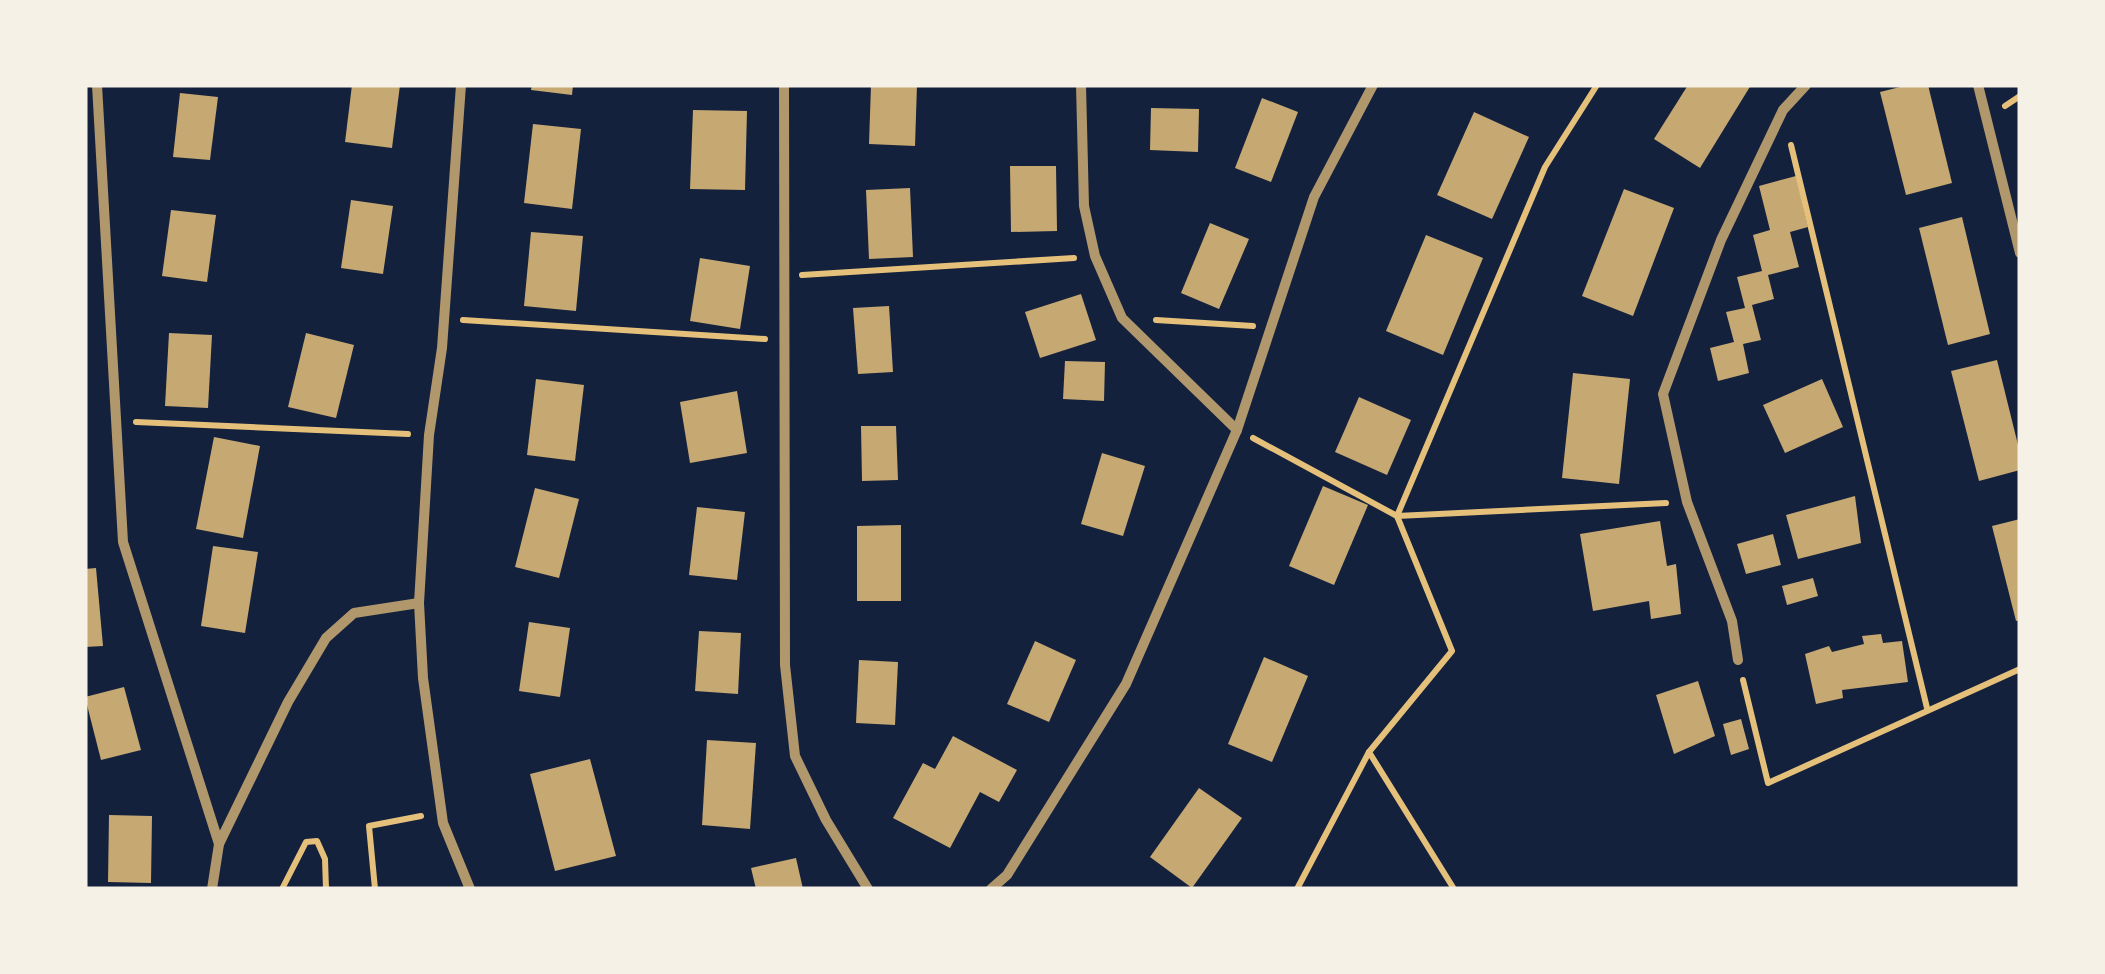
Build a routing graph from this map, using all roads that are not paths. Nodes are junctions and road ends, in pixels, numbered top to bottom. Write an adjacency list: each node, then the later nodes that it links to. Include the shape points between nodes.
1 (97, 85): 12 (street, via 123,542)
2 (462, 85): 10 (street)
3 (784, 85): 15 (street, via 784,665 795,756)
4 (1081, 85): 9 (street, via 1084,206 1095,256 1122,318)
5 (1373, 85): 9 (street, via 1314,197)
6 (1806, 85): 11 (street, via 1783,110 1720,240 1664,394 1687,502 1732,621)
7 (1978, 85): 8 (street)
8 (2020, 253)
9 (1237, 430): 16 (street, via 1126,684 1007,875)
10 (419, 603): 12 (street, via 354,613 326,638); 14 (street, via 442,812)
11 (1738, 660)
12 (219, 844): 13 (street)
13 (212, 889)
14 (470, 889)
15 (868, 889)
16 (991, 889)

